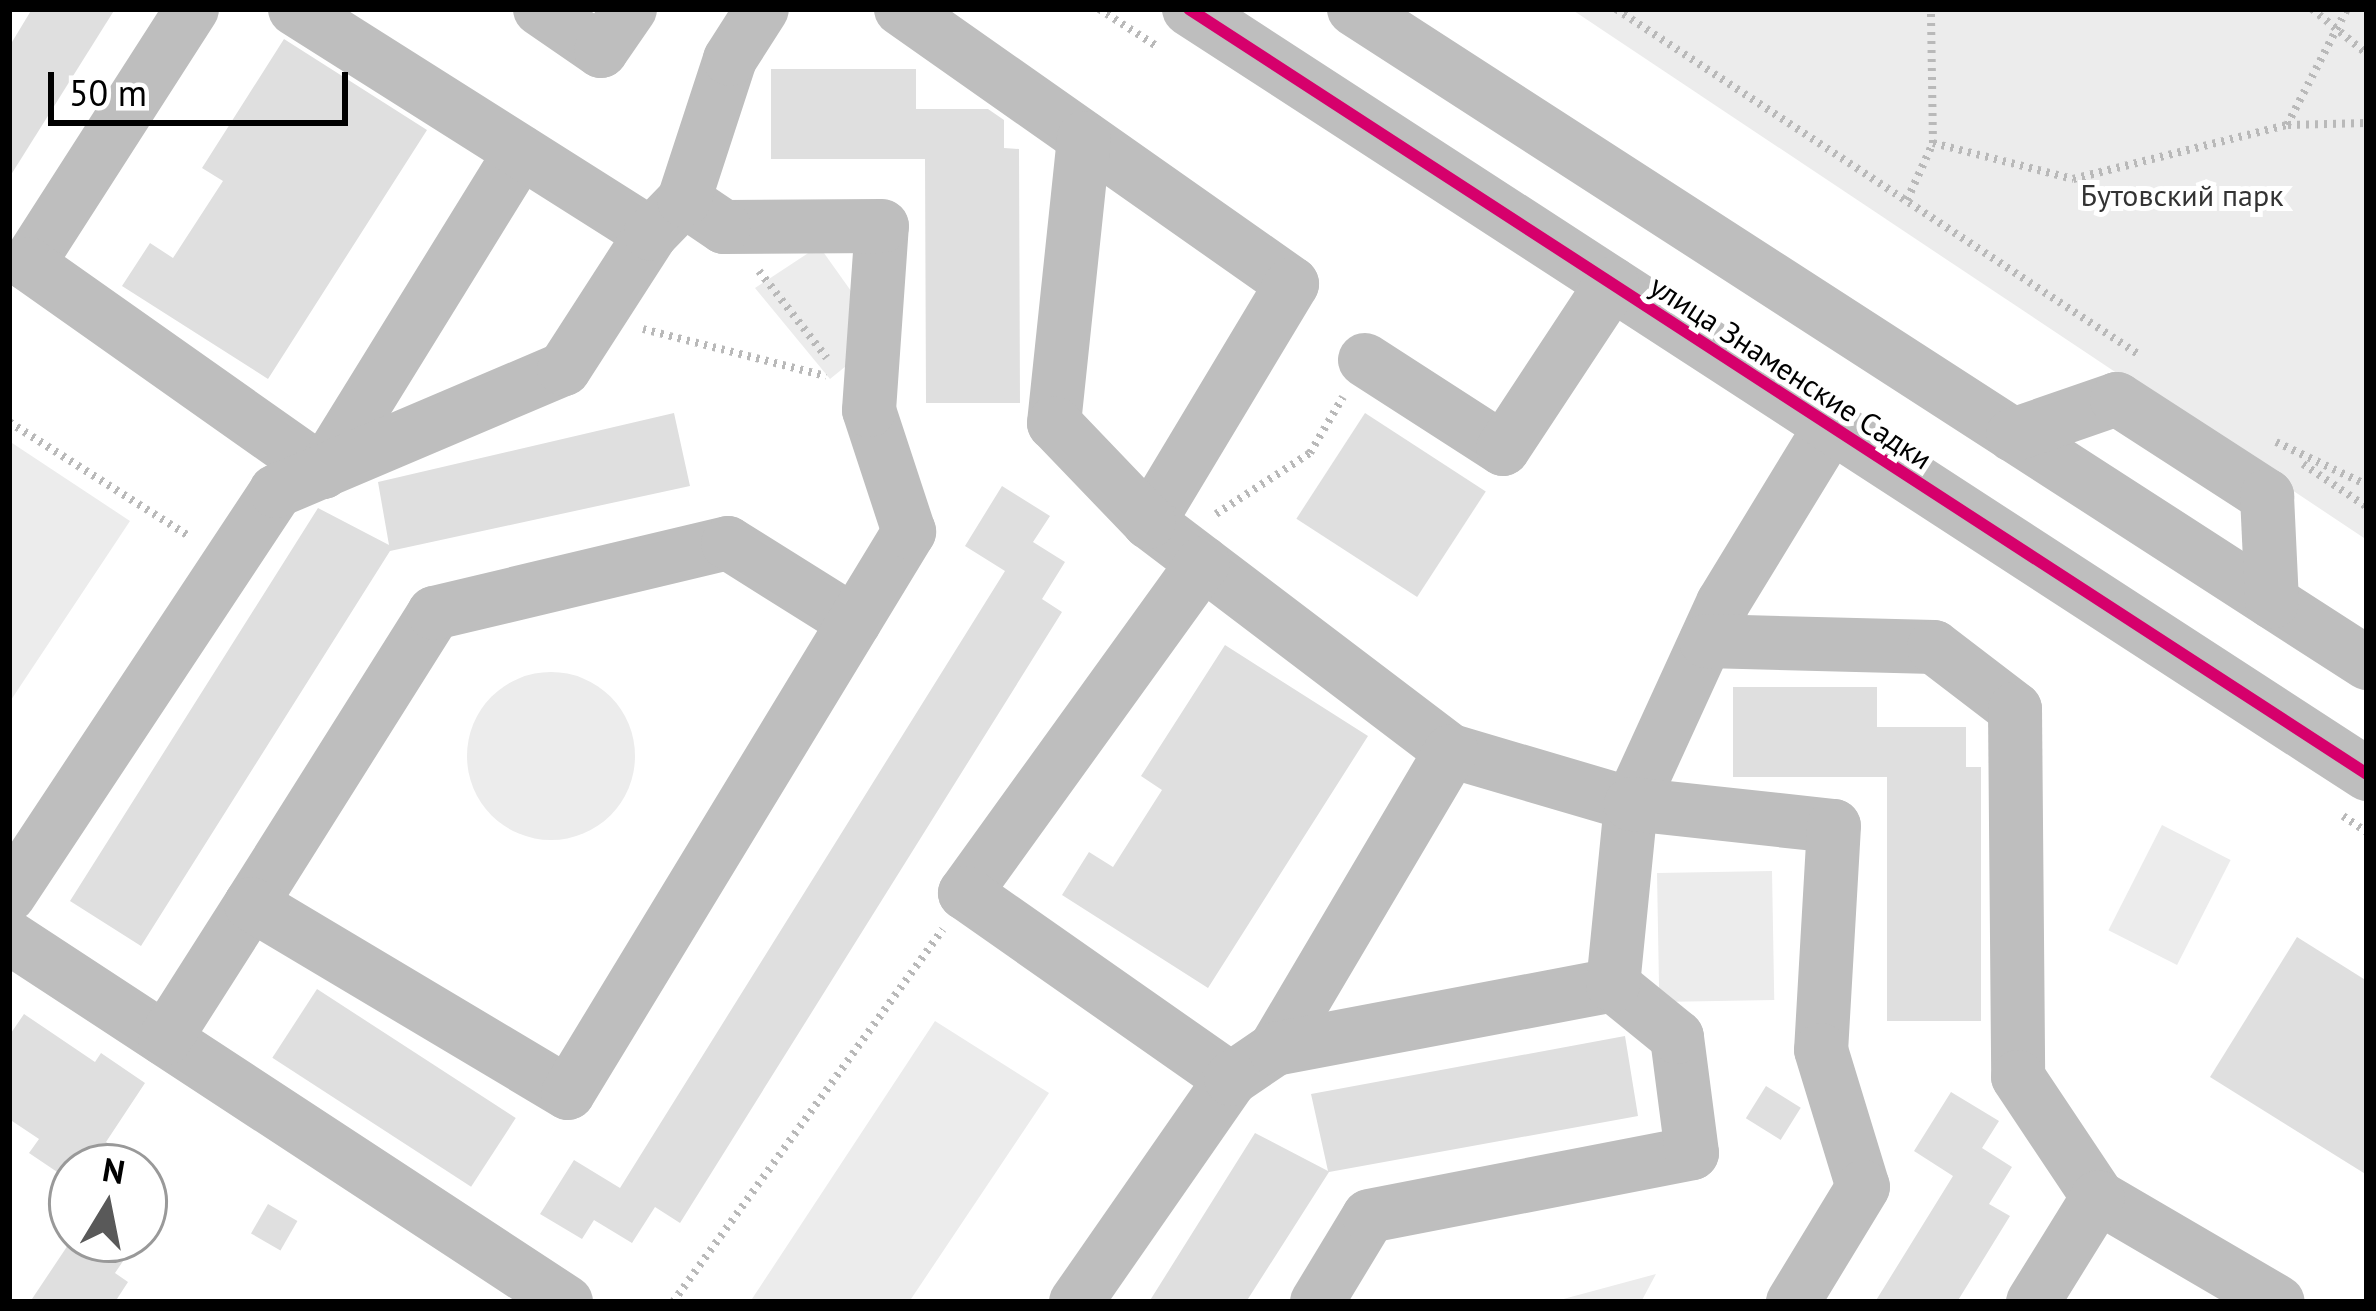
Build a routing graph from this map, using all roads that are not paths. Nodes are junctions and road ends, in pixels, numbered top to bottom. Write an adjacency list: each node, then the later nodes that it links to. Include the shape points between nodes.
1 (192, 9): 16 (street, via 28,264)
2 (295, 9): 10 (street)
3 (540, 9): 4 (street, via 601,51)
4 (630, 9)
5 (762, 9): 11 (street, via 730,59)
6 (902, 9): 9 (street)
7 (1189, 9): 12 (street, улица Знаменские Садки)
8 (1354, 9): 15 (street)
9 (1084, 138): 17 (street, via 1054,423); 17 (street, via 1292,284)
10 (521, 152): 11 (street); 16 (street)
11 (687, 220): 16 (street, via 597,317 564,369); 19 (street, via 882,226 868,410 909,532)
12 (1612, 284): 13 (street, via 1504,449); 14 (street, улица Знаменские Садки)
13 (1365, 361)
14 (1832, 426): 20 (street); 23 (street, улица Знаменские Садки)
15 (2013, 435): 18 (street); 18 (street, via 2117,399 2267,496)
16 (322, 472): 25 (street, via 276,491)
17 (1175, 542): 22 (street); 31 (street, via 965,893)
18 (2272, 602): 21 (street)
19 (854, 622): 26 (street, via 728,543 434,613); 26 (street, via 568,1093)
20 (1706, 641): 24 (street); 32 (street, via 1934,647 2015,709 2018,1077)
21 (2367, 663)
22 (1451, 751): 24 (street); 30 (street)
23 (2367, 774)
24 (1631, 804): 28 (street); 36 (street, via 1834,826 1821,1050 1863,1187)
25 (9, 895)
26 (250, 904): 29 (street)
27 (9, 937): 29 (street)
28 (1613, 986): 30 (street); 35 (street, via 1677,1037 1692,1153 1369,1216)
29 (165, 1039): 33 (street)
30 (1275, 1049): 31 (street)
31 (1231, 1079): 34 (street)
32 (2098, 1197): 37 (street); 38 (street)
33 (566, 1302)
34 (1076, 1302)
35 (1317, 1302)
36 (1793, 1302)
37 (2033, 1302)
38 (2278, 1302)

